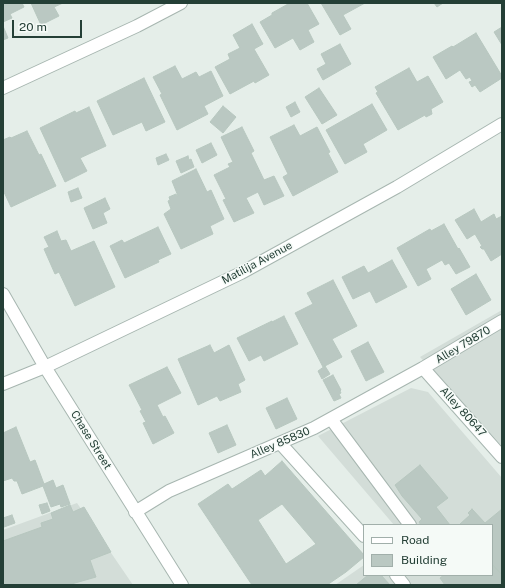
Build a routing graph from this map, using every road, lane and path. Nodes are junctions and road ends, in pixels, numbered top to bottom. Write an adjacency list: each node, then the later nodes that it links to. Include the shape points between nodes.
1 (181, 3): 2 (street)
2 (3, 88)
3 (502, 124): 6 (street, Matilija Avenue, via 397,187 241,273)
4 (3, 294): 6 (street, Chase Street)
5 (502, 321): 7 (street, Alley 79870)
6 (45, 367): 8 (street, Matilija Avenue); 12 (street, Chase Street)
7 (423, 368): 9 (street, Alley 85830); 11 (street, Alley 80647)
8 (3, 384)
9 (331, 419): 10 (street, Alley 85830); 13 (street)
10 (280, 444): 12 (street, Alley 85830, via 169,491); 14 (street)
11 (502, 456)
12 (135, 512): 16 (street, Chase Street)
13 (409, 524)
14 (363, 535)
15 (397, 576): 17 (street)
16 (176, 584)
17 (404, 585)

